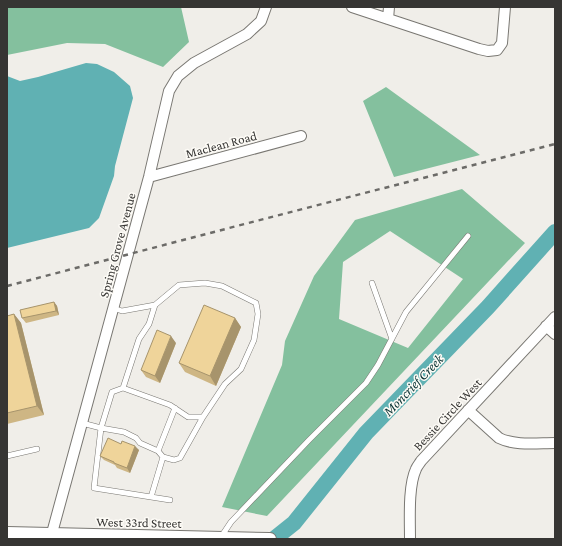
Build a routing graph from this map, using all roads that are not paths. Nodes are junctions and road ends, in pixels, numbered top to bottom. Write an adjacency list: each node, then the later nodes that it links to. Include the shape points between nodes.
1 (266, 7): 7 (street, Spring Grove Avenue, via 261,21 247,34 194,63 178,76 169,91)
2 (352, 7): 5 (street)
3 (389, 7): 5 (street)
4 (506, 7): 5 (street, via 502,43 498,50 479,49)
5 (388, 19)
6 (301, 136): 7 (street, Maclean Road)
7 (149, 177): 11 (street, Spring Grove Avenue)
8 (468, 236): 15 (lane, via 406,312)
9 (372, 283): 15 (lane)
10 (155, 305): 11 (lane, via 122,311); 16 (lane, via 149,324 139,339); 19 (lane, via 179,285 205,283 222,286 256,303 258,314 254,340 241,369 225,384)
11 (113, 308): 20 (street, Spring Grove Avenue)
12 (555, 317): 13 (street, Bessie Circle West)
13 (546, 326): 14 (street); 18 (street, Bessie Circle West)
14 (555, 334)
15 (392, 339): 31 (lane, via 366,383 231,522)
16 (123, 388): 17 (lane); 21 (lane, via 112,392)
17 (175, 408): 19 (lane, via 188,417); 24 (lane)
18 (468, 410): 22 (street, via 505,441); 34 (street, Bessie Circle West, via 416,469 411,490)
19 (203, 417): 26 (lane, via 180,458 174,460)
20 (82, 423): 21 (lane); 30 (street, Spring Grove Avenue)
21 (101, 428): 24 (lane, via 124,432); 27 (lane, via 94,488)
22 (555, 444)
23 (37, 449): 25 (lane)
24 (158, 451): 26 (lane)
25 (7, 456)
26 (163, 456): 27 (lane)
27 (151, 497): 28 (lane)
28 (170, 500)
29 (7, 533): 30 (street, West 33rd Street)
30 (52, 533): 31 (street, West 33rd Street)
31 (220, 538): 32 (street, West 33rd Street)
32 (265, 539): 33 (street, West 33rd Street)
33 (270, 539)
34 (410, 539)

